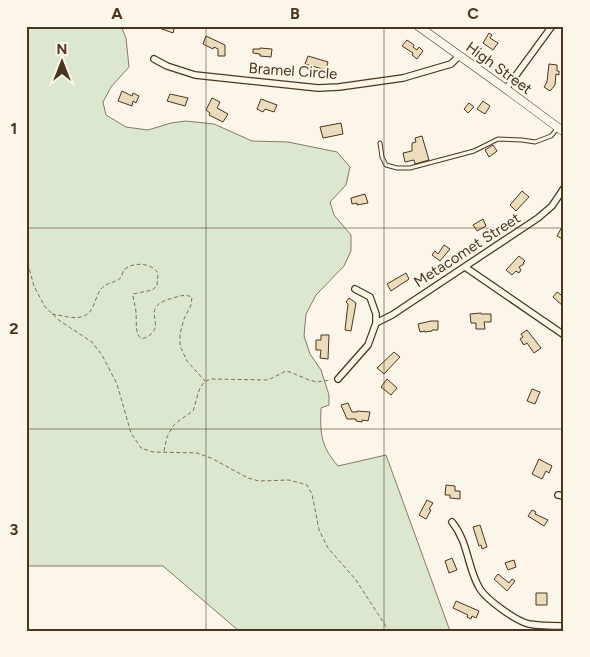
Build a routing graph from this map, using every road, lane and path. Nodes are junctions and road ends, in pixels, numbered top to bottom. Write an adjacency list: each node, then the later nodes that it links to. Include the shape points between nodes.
1 (418, 26): 3 (street, High Street)
2 (552, 26): 5 (street)
3 (459, 56): 4 (street, Bramel Circle, via 451,64 404,78 325,88 195,75); 5 (street, High Street)
4 (154, 59)
5 (506, 89): 6 (street, High Street)
6 (561, 130): 7 (lane, via 535,142 498,139 474,151 410,168 386,165)
7 (380, 143)
8 (564, 188): 10 (street, Metacomet Street, via 552,206 538,218)
9 (26, 257): 12 (path, via 36,291)
10 (465, 266): 13 (street, Metacomet Street); 14 (street)
11 (355, 289): 13 (street, via 370,297)
12 (51, 313): 16 (path, via 85,316 102,288 120,278 125,269 135,264 152,267 158,273 157,286 134,294 136,331 141,337 151,335 155,327 154,310 161,302 184,295 192,297 180,334 180,346 188,361); 17 (path, via 86,337 100,352 118,384 126,419 136,441 147,451)
13 (376, 323): 15 (street, via 368,345)
14 (564, 335)
15 (338, 379): 16 (path, via 317,382 286,371 268,380)
16 (206, 381): 17 (path, via 199,388 194,411 171,429)
17 (164, 452): 20 (path, via 202,454 259,481 289,480 307,485 312,494 319,530 328,548 356,580)
18 (452, 522): 19 (street, via 460,531 480,588 489,600 526,623)
19 (564, 626)
20 (389, 631)

